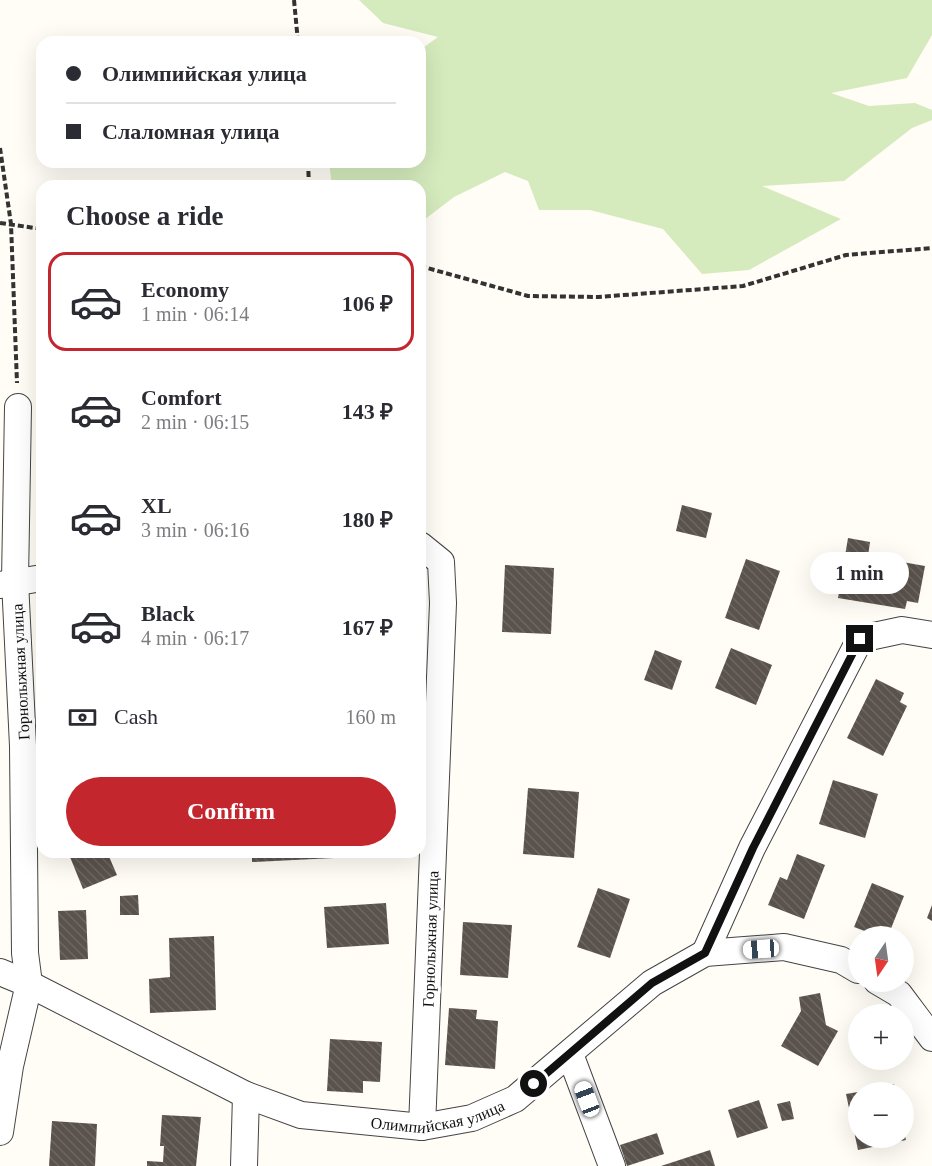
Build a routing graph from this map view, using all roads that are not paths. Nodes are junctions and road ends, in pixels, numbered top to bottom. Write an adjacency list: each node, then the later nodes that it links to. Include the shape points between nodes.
1 (18, 407): 4 (street, Горнолыжная улица)
2 (426, 549): 15 (street, Горнолыжная улица, via 441,562 444,603)
3 (36, 579): 4 (street, Горнолыжная улица)
4 (8, 583): 9 (street, Горнолыжная улица, via 24,746 25,953)
5 (932, 635): 6 (street, via 902,630 860,639 753,848)
6 (705, 953): 7 (street, Олимпийская улица, via 784,947); 12 (street, Олимпийская улица, via 652,983)
7 (848, 964)
8 (0, 972): 9 (street)
9 (29, 984): 13 (street); 14 (street, Олимпийская улица)
10 (896, 992): 11 (street)
11 (932, 1038)
12 (570, 1054): 15 (street, Олимпийская улица, via 515,1099 472,1118); 18 (street)
13 (5, 1069): 16 (street)
14 (246, 1095): 15 (street, Олимпийская улица, via 301,1115); 17 (street)
15 (422, 1128)
16 (0, 1132)
17 (244, 1166)
18 (612, 1166)

